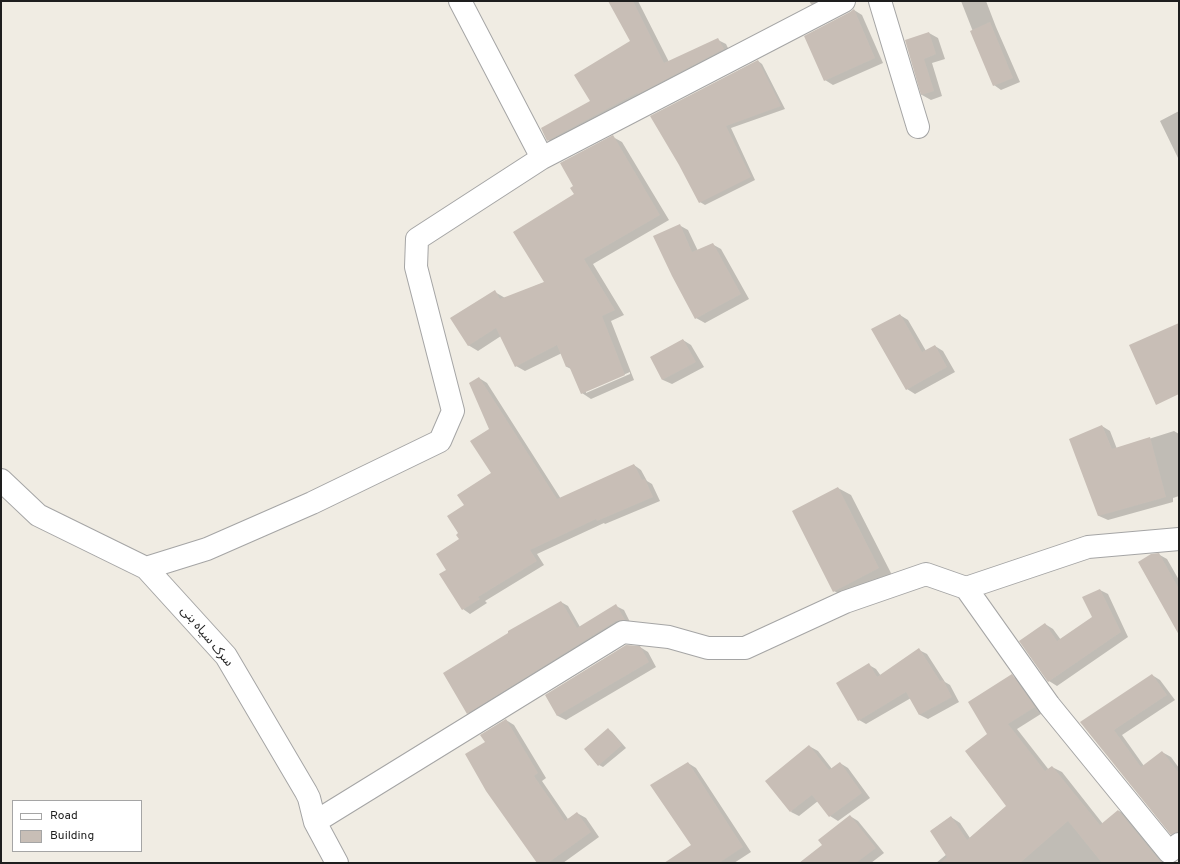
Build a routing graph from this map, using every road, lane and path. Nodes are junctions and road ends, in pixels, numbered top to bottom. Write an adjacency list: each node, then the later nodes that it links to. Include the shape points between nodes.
1 (460, 1): 5 (street)
2 (844, 1): 5 (street)
3 (880, 1): 4 (street)
4 (918, 126)
5 (542, 158): 8 (street, via 417,239 416,267 453,411 440,441 312,503 207,549)
6 (1, 480): 8 (street, سرک سیاه بنی, via 38,515)
7 (1179, 538): 9 (street, via 1088,547)
8 (146, 568): 10 (street, سرک سیاه بنی, via 226,656 306,792)
9 (966, 588): 10 (street, via 926,574 844,602 745,648 708,648 670,637 623,632); 11 (street, via 1049,705 1169,852)
10 (315, 822): 12 (street, سرک سیاه بنی)
11 (1179, 844)
12 (337, 863)

